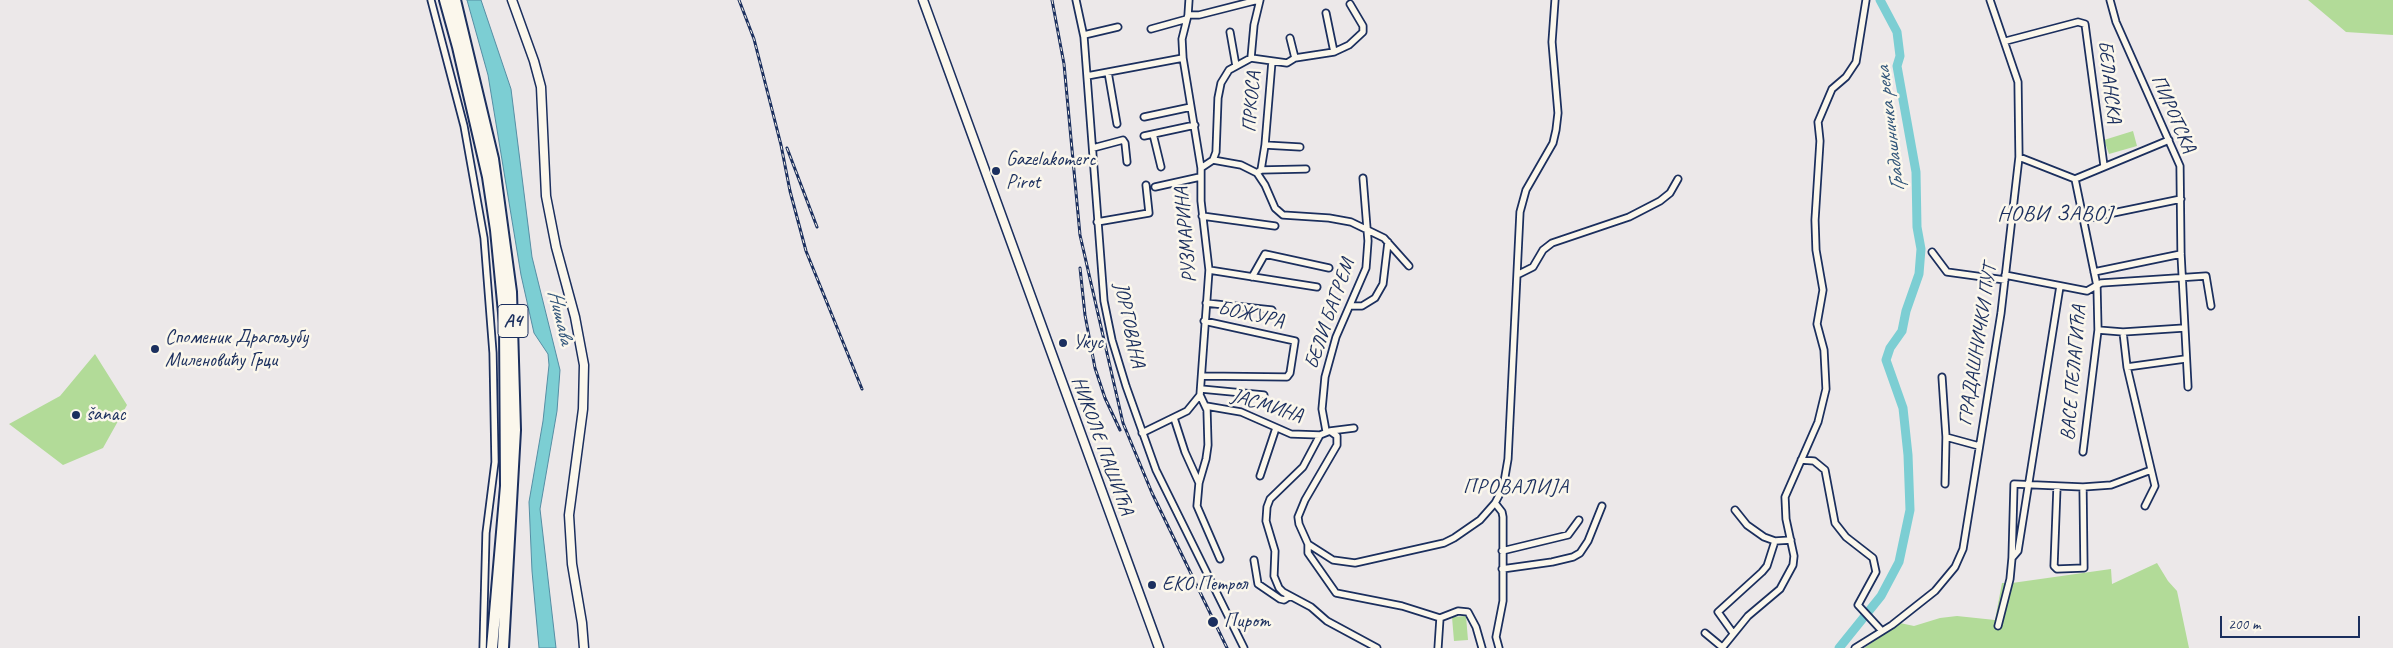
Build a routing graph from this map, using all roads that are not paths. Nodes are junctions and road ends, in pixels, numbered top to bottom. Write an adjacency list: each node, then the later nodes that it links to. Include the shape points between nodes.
1 (431, 0): 127 (street, via 464,126 484,238 493,353 495,462 486,533)
2 (446, 0): 128 (highway, A4, via 474,111 492,202 505,323 506,486)
3 (455, 0): 129 (highway, A4, via 493,158 511,292 515,430)
4 (512, 0): 130 (main road, via 541,87 546,196 584,365 583,409 569,515 572,564)
5 (923, 0): 131 (main road, НИКОЛЕ ПАШИЋА)
6 (1085, 0): 13 (street)
7 (1188, 0): 16 (street, РУЗМАРИНА)
8 (1259, 0): 16 (street); 25 (street)
9 (1554, 0): 68 (street, via 1552,42 1558,113 1556,130 1553,143 1522,200)
10 (1866, 0): 100 (street, via 1856,62 1832,89 1818,122 1820,141 1815,220 1823,290 1816,324 1824,350 1826,389 1818,422)
11 (1990, 0): 22 (street, ГРАДАШНИЧКИ ПУТ)
12 (2110, 0): 37 (street, ПИРОТСКА, via 2149,101)
13 (1077, 1): 20 (street, ЈОРГОВАНА)
14 (1350, 4): 23 (street, via 1363,26 1363,32 1349,45)
15 (1326, 13): 23 (street)
16 (1187, 17): 18 (street); 24 (street, РУЗМАРИНА, via 1182,39)
17 (1118, 27): 20 (street)
18 (1151, 29)
19 (1230, 32): 28 (street)
20 (1084, 35): 30 (street, ЈОРГОВАНА)
21 (1290, 38): 26 (street)
22 (2006, 41): 41 (street, ГРАДАШНИЧКИ ПУТ, via 2019,89); 44 (street, БЕЛАНСКА, via 2078,22 2085,24)
23 (1334, 52): 26 (street)
24 (1183, 58): 29 (street); 31 (street, РУЗМАРИНА)
25 (1251, 58): 27 (street); 28 (street)
26 (1295, 58): 27 (street, via 1289,63)
27 (1272, 61): 38 (street, ПРКОСА)
28 (1236, 66): 42 (street, via 1229,70 1221,84)
29 (1108, 72): 30 (street); 33 (street)
30 (1087, 76): 40 (street, ЈОРГОВАНА)
31 (1192, 107): 32 (street); 34 (street, РУЗМАРИНА)
32 (1144, 117)
33 (1116, 124)
34 (1195, 125): 35 (street); 46 (street, РУЗМАРИНА)
35 (1153, 134): 36 (street); 45 (street)
36 (1144, 136)
37 (2169, 140): 44 (street); 55 (street, ПИРОТСКА, via 2180,166)
38 (1266, 145): 39 (street, ПРКОСА); 48 (street, ПРКОСА)
39 (1300, 147)
40 (1093, 148): 43 (street, via 1123,140 1126,143); 58 (street, ЈОРГОВАНА)
41 (2019, 157): 52 (street); 71 (street, ГРАДАШНИЧКИ ПУТ)
42 (1213, 160): 46 (street); 48 (street)
43 (1126, 162)
44 (2104, 166): 52 (street)
45 (1161, 168)
46 (1201, 168): 49 (street, РУЗМАРИНА)
47 (1306, 169): 48 (street)
48 (1259, 172): 60 (street, via 1275,208 1283,215 1341,220)
49 (1200, 177): 54 (street, РУЗМАРИНА); 56 (street, РУЗМАРИНА)
50 (1363, 178): 60 (street, БЕЛИ БАГРЕМ)
51 (1678, 179): 68 (street, via 1670,193 1660,201 1629,217 1552,243 1543,250 1533,267)
52 (2075, 179): 57 (street, ВАСЕ ПЕЛАГИЋА)
53 (1146, 185): 58 (street, via 1149,213)
54 (1155, 187)
55 (2181, 199): 57 (street); 63 (street, ПИРОТСКА)
56 (1202, 216): 59 (street); 66 (street, РУЗМАРИНА)
57 (2084, 219): 67 (street, ВАСЕ ПЕЛАГИЋА)
58 (1097, 222): 95 (street, ЈОРГОВАНА, via 1107,316 1119,365)
59 (1275, 226)
60 (1367, 230): 61 (street); 76 (street, БЕЛИ БАГРЕМ, via 1366,268)
61 (1388, 242): 64 (street); 76 (street, via 1383,284 1375,298 1362,306)
62 (1932, 252): 71 (street, via 1947,272)
63 (2181, 254): 67 (street); 69 (street, ПИРОТСКА)
64 (1409, 266)
65 (1329, 268): 70 (street, via 1265,254)
66 (1209, 270): 70 (street); 75 (street, РУЗМАРИНА)
67 (2094, 272): 73 (street, ВАСЕ ПЕЛАГИЋА)
68 (1517, 275): 108 (street, via 1508,459 1503,488)
69 (2183, 276): 73 (street, via 2101,283); 77 (street, via 2206,276); 80 (street, ПИРОТСКА)
70 (1252, 277): 74 (street)
71 (2005, 278): 72 (street); 98 (street, ГРАДАШНИЧКИ ПУТ)
72 (2060, 286): 73 (street, via 2087,291); 104 (street)
73 (2097, 286): 81 (street, ВАСЕ ПЕЛАГИЋА)
74 (1317, 287)
75 (1206, 303): 78 (street, РУЗМАРИНА); 79 (street, РУЗМАРИНА)
76 (1351, 306): 94 (street, БЕЛИ БАГРЕМ, via 1336,337 1325,377 1322,409)
77 (2210, 306)
78 (1272, 310)
79 (1204, 321): 85 (street, РУЗМАРИНА); 85 (street, БОЖУРА, via 1295,341 1290,375 1286,378)
80 (2184, 328): 82 (street); 83 (street, ПИРОТСКА)
81 (2098, 330): 82 (street); 99 (street, ВАСЕ ПЕЛАГИЋА)
82 (2123, 332): 84 (street)
83 (2185, 359): 84 (street); 87 (street, ПИРОТСКА)
84 (2127, 367): 101 (street)
85 (1202, 376): 88 (street, РУЗМАРИНА)
86 (1942, 377): 97 (street)
87 (2188, 386)
88 (1201, 392): 89 (street); 90 (street); 91 (street, via 1190,408)
89 (1264, 395)
90 (1206, 406): 92 (street, ЈАСМИНА, via 1241,412); 103 (street, via 1208,445)
91 (1174, 418): 95 (street); 103 (street)
92 (1276, 428): 96 (street, ЈАСМИНА, via 1295,434); 102 (street)
93 (1354, 428): 94 (street)
94 (1328, 431): 96 (street); 115 (street, БЕЛИ БАГРЕМ, via 1337,436 1337,445 1298,517)
95 (1142, 433): 132 (street, ЈОРГОВАНА, via 1156,470)
96 (1320, 435): 121 (street, via 1303,467 1270,499 1267,507 1266,521 1274,551 1274,576 1279,588)
97 (1946, 437): 98 (street); 105 (street)
98 (1979, 446): 124 (street, ГРАДАШНИЧКИ ПУТ, via 1964,545 1958,562 1926,598)
99 (2083, 452)
100 (1801, 460): 113 (street, via 1785,497); 124 (street, via 1814,461 1825,470 1835,523 1876,565 1873,580 1858,605)
101 (2151, 470): 107 (street, via 2121,482); 110 (street, via 2155,486)
102 (1260, 476)
103 (1199, 483): 118 (street, via 1197,506)
104 (2028, 483): 106 (street); 117 (street, via 2018,551); 117 (street, via 2014,484)
105 (1944, 484)
106 (2057, 487): 107 (street); 107 (street, via 2054,566 2058,569 2084,568)
107 (2083, 487)
108 (1495, 504): 115 (street, via 1480,520 1444,543 1368,561 1342,562); 116 (street, via 1503,517)
109 (1602, 506): 120 (street, via 1588,541 1573,558)
110 (2145, 506)
111 (1735, 510): 114 (street, via 1754,532)
112 (1579, 520): 116 (street, via 1568,535)
113 (1791, 540): 114 (street); 126 (street, via 1793,565 1784,584)
114 (1775, 542): 126 (street, via 1767,566 1718,612)
115 (1308, 544): 122 (street, via 1308,553 1336,593 1402,606)
116 (1502, 551): 120 (street)
117 (2012, 558): 123 (street)
118 (1220, 559)
119 (1254, 560): 121 (street, via 1258,584 1280,599)
120 (1502, 568): 136 (street, via 1502,602 1496,637)
121 (1290, 596): 133 (street)
122 (1440, 618): 134 (street); 135 (street, via 1458,611 1468,612)
123 (1998, 626)
124 (1882, 631): 138 (street, ГРАДАШНИЧКИ ПУТ)
125 (1705, 633): 137 (street)
126 (1733, 633): 137 (street)
127 (483, 648)
128 (492, 648)
129 (503, 648)
130 (584, 648)
131 (1159, 648)
132 (1244, 648)
133 (1377, 648)
134 (1438, 648)
135 (1482, 648)
136 (1499, 648)
137 (1722, 648)
138 (1855, 648)

